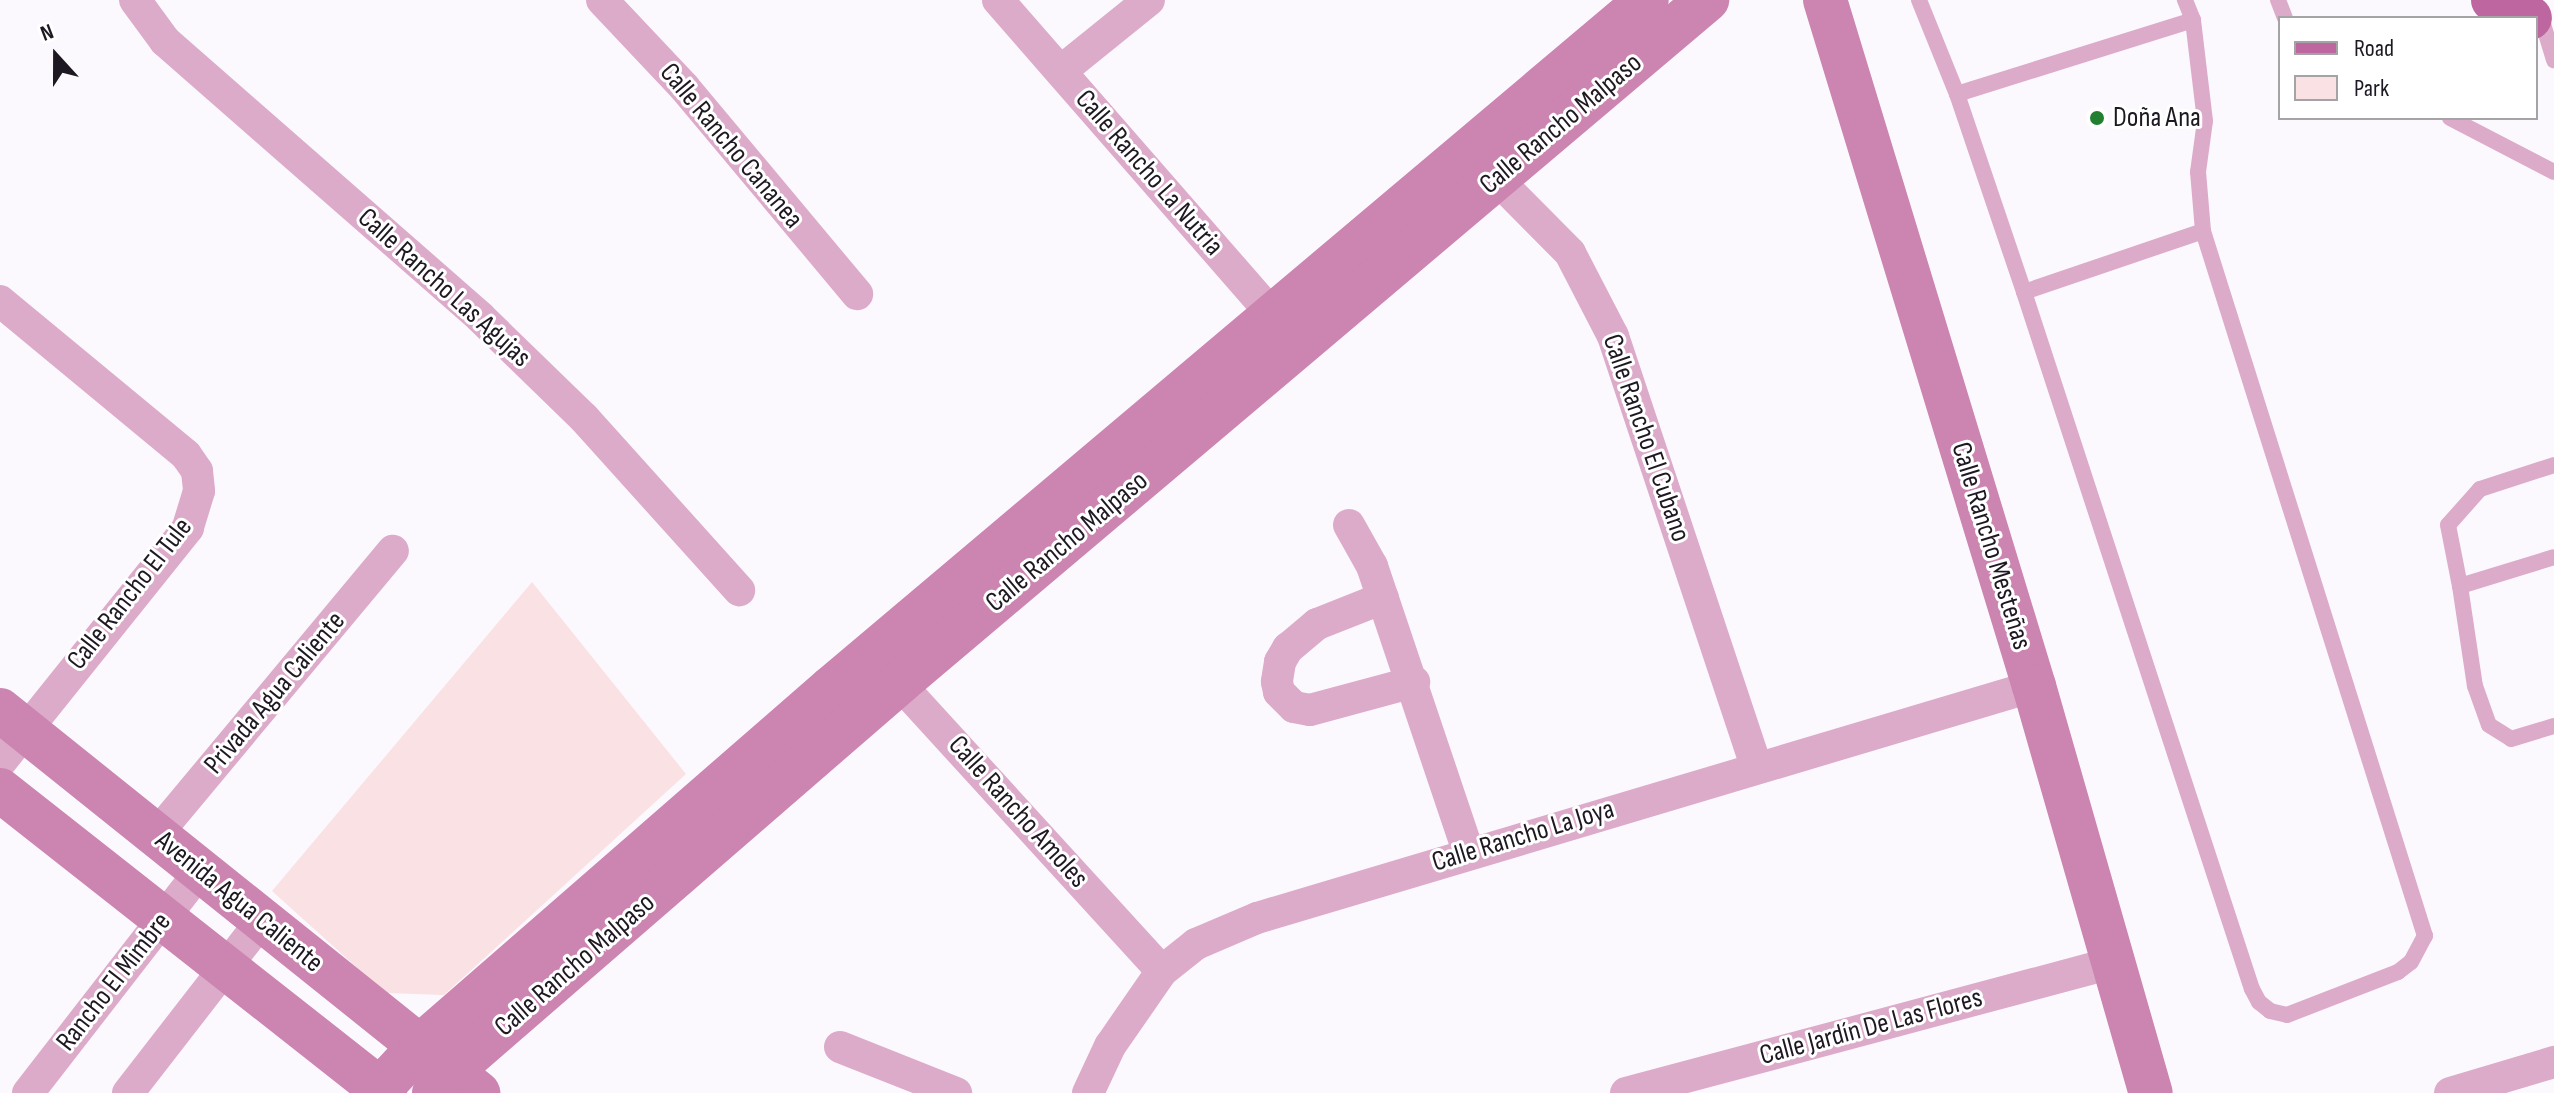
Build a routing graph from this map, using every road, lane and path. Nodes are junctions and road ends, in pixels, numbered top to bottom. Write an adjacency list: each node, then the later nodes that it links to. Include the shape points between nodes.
1 (135, 0): 28 (street, Calle Rancho Las Agujas, via 165,41 480,317 574,407)
2 (602, 0): 20 (street, Calle Rancho Cananea, via 684,87)
3 (998, 0): 13 (street, Calle Rancho La Nutria)
4 (1149, 0): 13 (street)
5 (1647, 0): 16 (street, Calle Rancho Malpaso)
6 (1707, 0): 16 (street, Calle Rancho Malpaso)
7 (1825, 0): 32 (street, Calle Rancho Mesteñas)
8 (1919, 0): 14 (lane)
9 (2185, 0): 12 (lane)
10 (2493, 0): 11 (main road)
11 (2520, 16)
12 (2193, 20): 14 (lane); 18 (lane, via 2205,121 2198,172)
13 (1061, 71): 22 (street, Calle Rancho La Nutria)
14 (1957, 94): 19 (lane)
15 (2454, 120): 17 (lane)
16 (1482, 164): 22 (street, Calle Rancho Malpaso); 35 (street, Calle Rancho El Cubano, via 1570,253 1613,336)
17 (2554, 172)
18 (2203, 231): 19 (lane); 19 (lane, via 2425,936 2411,962 2398,972 2287,1015 2270,1011 2252,989)
19 (2024, 292)
20 (857, 294)
21 (0, 301): 34 (street, Calle Rancho El Tule, via 186,455 197,471 199,491 188,528)
22 (1287, 331): 30 (street, Calle Rancho Malpaso)
23 (2554, 465): 27 (lane, via 2480,489 2458,510 2448,525)
24 (1349, 525): 29 (street)
25 (393, 551): 37 (street, Privada Agua Caliente)
26 (2554, 557): 27 (lane)
27 (2460, 586): 33 (lane, via 2475,686 2489,725 2511,739)
28 (739, 590)
29 (1383, 598): 31 (street); 31 (street, via 1317,624 1288,648 1280,662 1279,692 1294,707 1310,710)
30 (885, 668): 44 (street, Calle Rancho Amoles); 47 (street, Calle Rancho Malpaso)
31 (1414, 682): 38 (street)
32 (2034, 686): 35 (street, Calle Rancho La Joya); 42 (street, Calle Rancho Mesteñas)
33 (2554, 726)
34 (8, 734): 37 (street, Avenida Agua Caliente)
35 (1756, 766): 38 (street, Calle Rancho La Joya)
36 (0, 790): 40 (street, Avenida Agua Caliente)
37 (156, 835): 39 (street, Avenida Agua Caliente)
38 (1468, 852): 44 (street, Calle Rancho La Joya, via 1257,918 1196,944)
39 (200, 871): 40 (street, Rancho El Mimbre); 41 (street, Avenida Agua Caliente)
40 (164, 919): 43 (street, Avenida Agua Caliente); 49 (street, Rancho El Mimbre)
41 (262, 920): 43 (street); 47 (street, Avenida Agua Caliente)
42 (2116, 962): 53 (street, Calle Jardín De Las Flores); 54 (street, Calle Rancho Mesteñas)
43 (225, 967): 48 (street, Avenida Agua Caliente); 50 (street)
44 (1162, 971): 52 (street, Calle Rancho La Joya, via 1116,1035)
45 (840, 1047): 51 (street)
46 (2554, 1062): 55 (street)
47 (446, 1076): 48 (street, Calle Rancho Malpaso)
48 (382, 1091)
49 (28, 1093)
50 (128, 1093)
51 (956, 1093)
52 (1088, 1093)
53 (1626, 1093)
54 (2151, 1093)
55 (2450, 1093)

